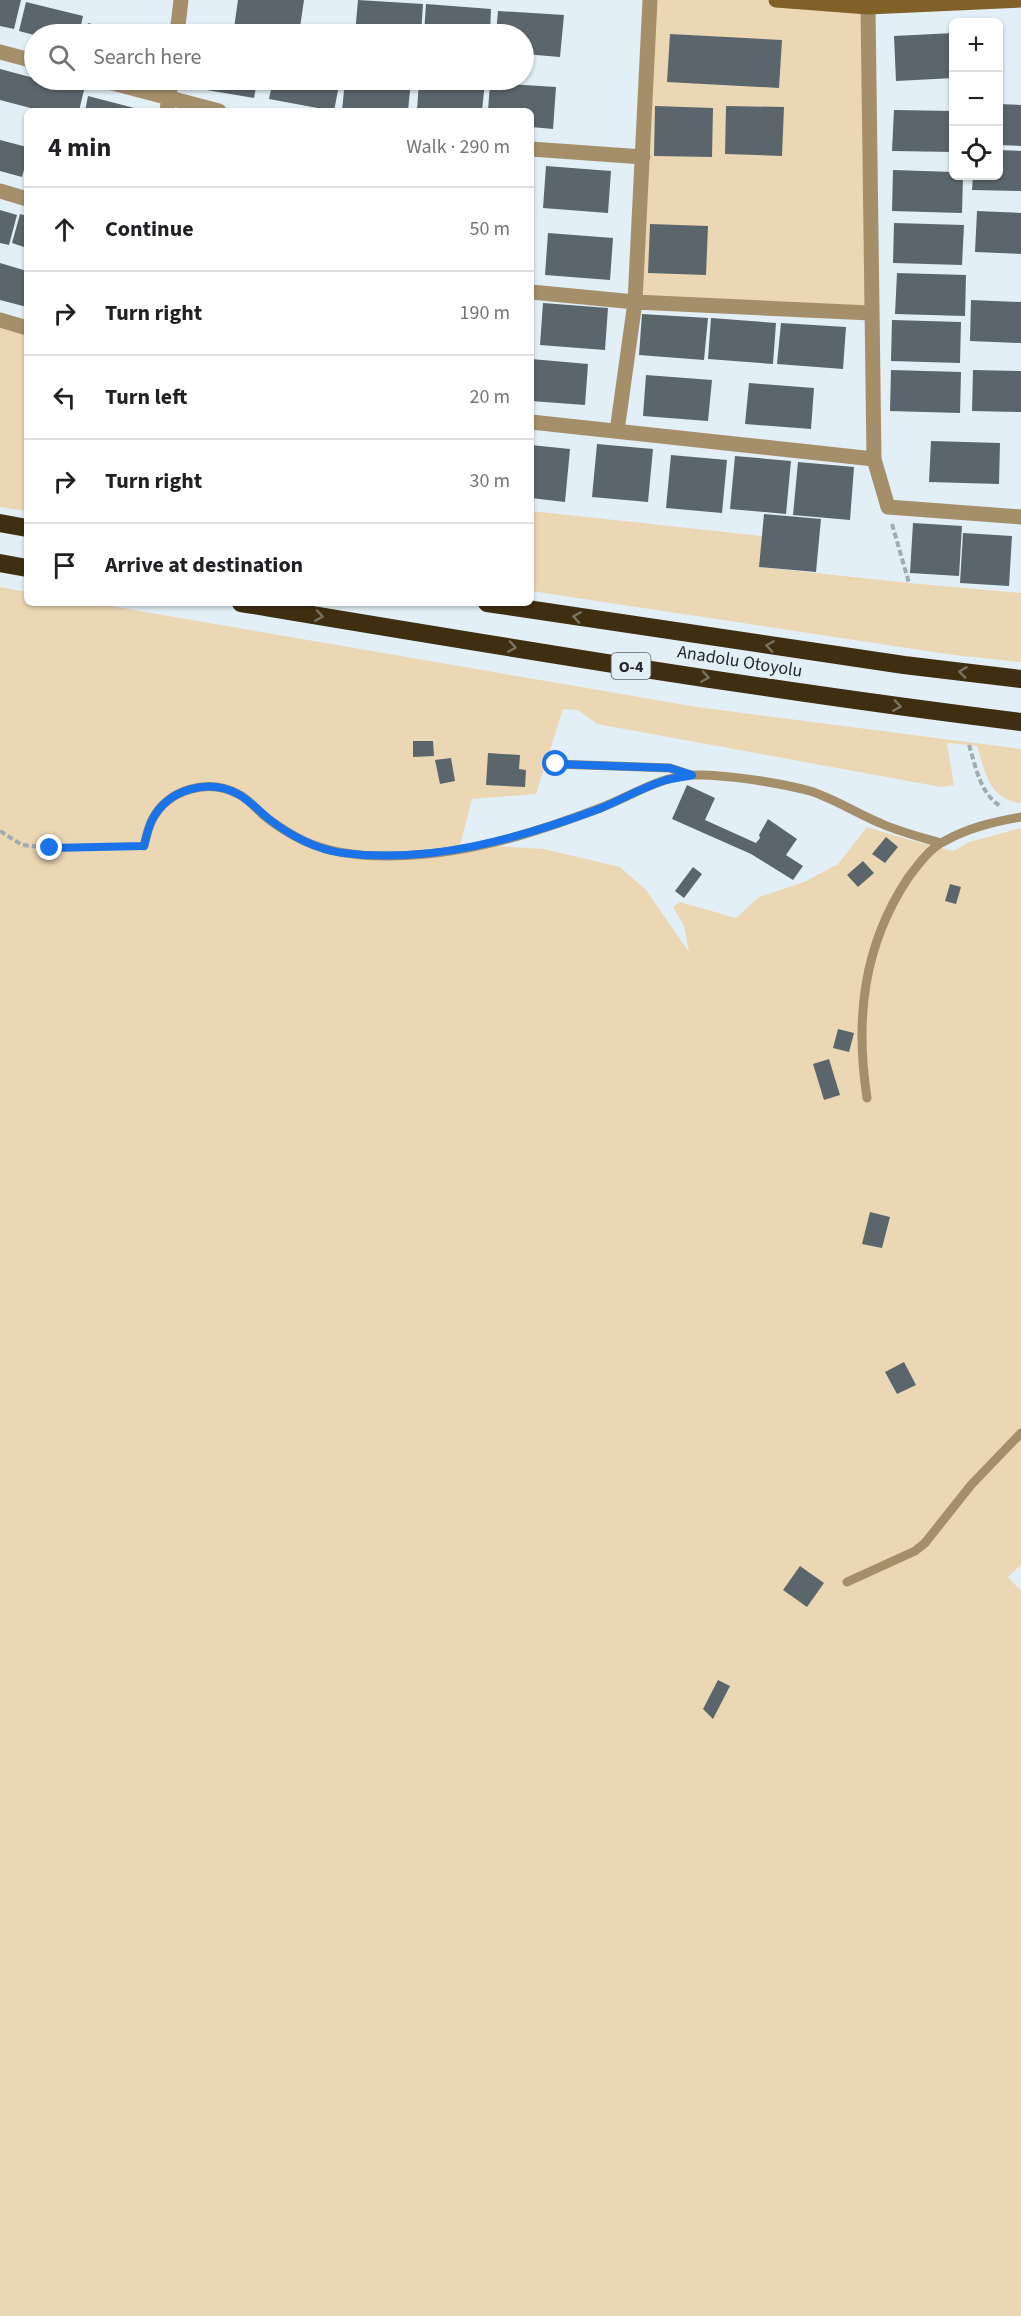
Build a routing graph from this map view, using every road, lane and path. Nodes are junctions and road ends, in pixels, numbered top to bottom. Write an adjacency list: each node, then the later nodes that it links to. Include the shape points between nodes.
1 (181, 0): 6 (street)
2 (650, 0): 14 (street)
3 (776, 0): 5 (main road)
4 (1021, 0): 5 (main road)
5 (868, 3): 19 (street)
6 (178, 24)
7 (0, 52): 8 (street)
8 (24, 58)
9 (128, 90): 11 (street)
10 (170, 90): 11 (street)
11 (168, 105): 12 (street)
12 (194, 108)
13 (534, 149): 14 (street)
14 (643, 158): 18 (street)
15 (0, 191): 16 (street)
16 (24, 198)
17 (534, 292): 18 (street)
18 (635, 302): 19 (street); 23 (street)
19 (871, 313): 24 (street)
20 (0, 320): 21 (street)
21 (24, 327)
22 (534, 422): 23 (street)
23 (616, 431): 24 (street)
24 (874, 459): 25 (street)
25 (888, 507): 26 (street); 31 (path)
26 (1021, 517)
27 (0, 523): 28 (highway)
28 (24, 527)
29 (0, 563): 30 (highway)
30 (24, 567)
31 (909, 583)
32 (260, 606): 35 (highway, Anadolu Otoyolu / O-4, one-way to 35, via 914,709)
33 (507, 606): 34 (highway, Anadolu Otoyolu / O-4, one-way to 33)
34 (1021, 680)
35 (1021, 722)
36 (969, 745): 39 (path, via 983,789 994,803)
37 (556, 764): 38 (lane, via 670,768)
38 (692, 775): 41 (lane, via 810,791 878,823); 42 (lane, via 665,780 529,834 437,854 383,856 340,853 303,841 239,794 220,786 198,787 177,794 162,805)
39 (1021, 818): 41 (lane, via 981,824)
40 (0, 831): 42 (path, via 22,846)
41 (940, 843): 43 (lane, via 916,866 891,904 866,982 861,1059)
42 (144, 846)
43 (867, 1098)
44 (1021, 1433): 45 (lane, via 971,1485 925,1543)
45 (847, 1582)

